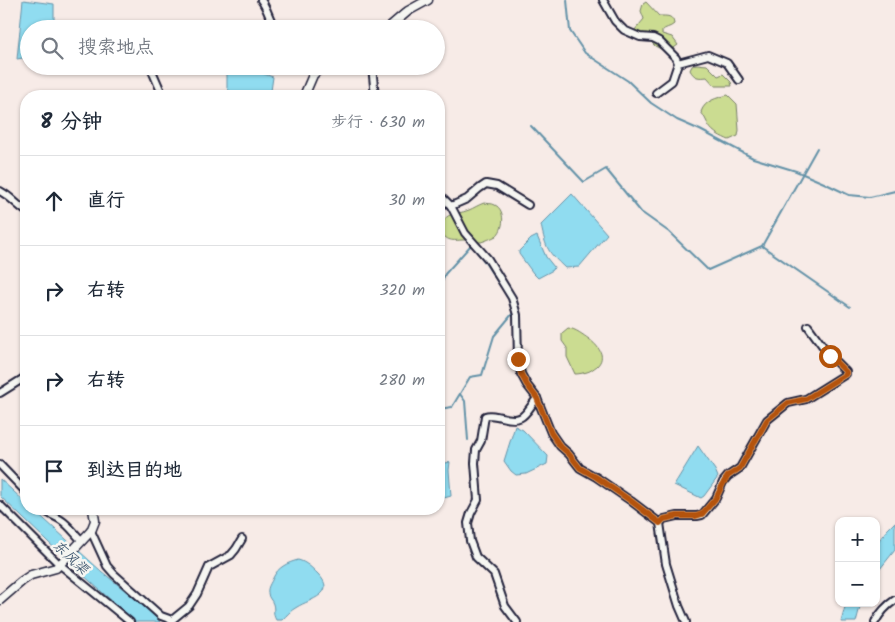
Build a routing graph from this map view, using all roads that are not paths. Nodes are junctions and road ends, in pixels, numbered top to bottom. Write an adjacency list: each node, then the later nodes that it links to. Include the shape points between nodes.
1 (261, 0): 4 (street)
2 (428, 0): 5 (street)
3 (603, 0): 6 (street, via 614,21 624,30 653,38)
4 (270, 20)
5 (396, 20)
6 (678, 63): 10 (street, via 708,55 727,63); 14 (street, via 672,82)
7 (154, 75): 11 (street)
8 (313, 75): 12 (street)
9 (373, 75): 13 (street)
10 (739, 80)
11 (160, 90)
12 (307, 90)
13 (375, 90)
14 (656, 93)
15 (0, 191): 19 (street)
16 (445, 201): 18 (street)
17 (528, 205): 18 (street, via 497,186 486,184 467,199)
18 (451, 206): 23 (street, via 465,233 488,259 512,298 517,316 521,374)
19 (20, 207)
20 (808, 326): 29 (street, via 846,374 806,399 788,403 767,420 740,468 728,476 716,498 702,514 677,516)
21 (20, 380): 22 (street)
22 (0, 392)
23 (537, 398): 29 (street, via 551,433 580,468); 38 (street, via 519,419 485,416 481,441 476,450 478,500 470,512 468,523 476,558 494,574 505,606)
24 (0, 465): 25 (street)
25 (20, 486)
26 (0, 505): 33 (street)
27 (52, 515): 32 (street, via 69,526)
28 (94, 515): 30 (street, via 96,521)
29 (660, 523): 39 (street, via 666,564)
30 (91, 531): 32 (street); 36 (street, via 107,566)
31 (242, 539): 36 (street, via 231,555 210,568 189,606 172,620)
32 (80, 543): 33 (street)
33 (61, 563): 34 (street, via 56,568 31,575); 37 (street)
34 (0, 600)
35 (895, 600): 40 (street)
36 (163, 619)
37 (130, 622)
38 (517, 622)
39 (686, 622)
40 (875, 622)

